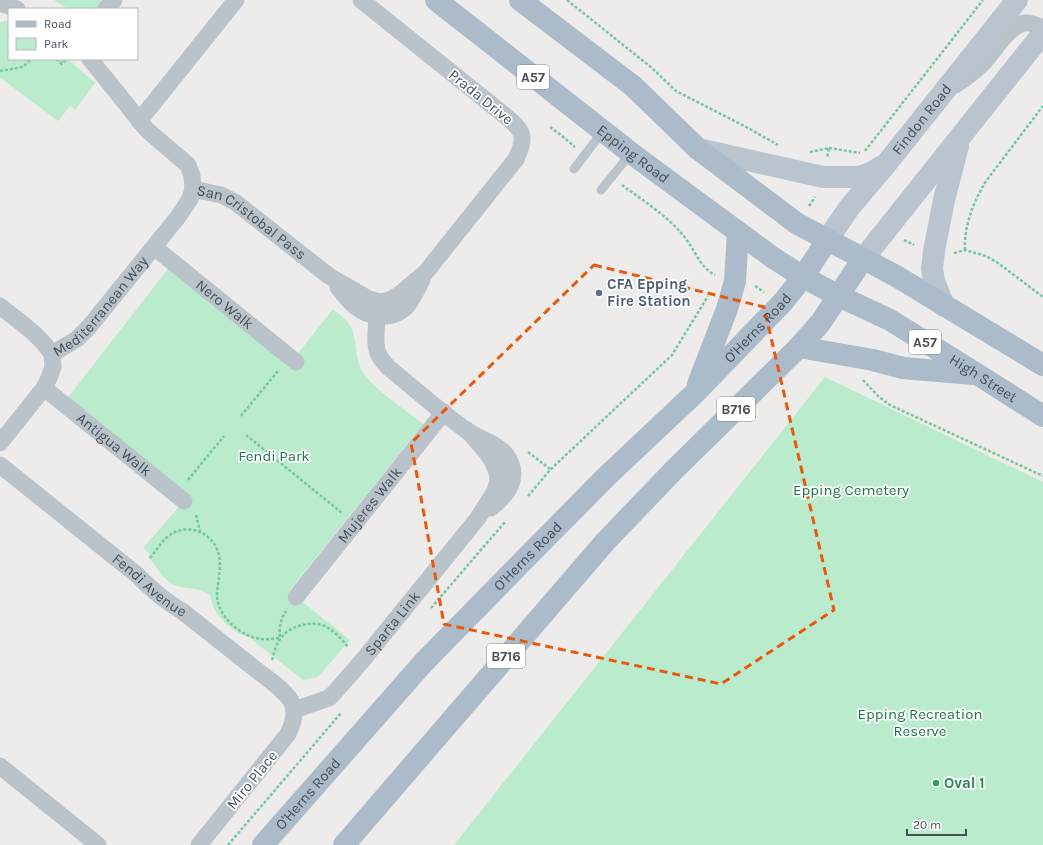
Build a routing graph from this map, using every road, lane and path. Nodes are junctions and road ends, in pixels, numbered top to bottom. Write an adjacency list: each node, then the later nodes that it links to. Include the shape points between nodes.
1 (114, 0): 11 (street)
2 (236, 0): 21 (street)
3 (361, 0): 53 (street, Prada Drive, via 515,124 522,137 522,146 516,159 426,272 406,307 395,315)
4 (436, 0): 23 (main road, Epping Road / A57)
5 (520, 0): 27 (main road, A57, via 632,86)
6 (567, 0): 25 (path, via 652,68 676,91)
7 (982, 0): 26 (path, Findon Road, via 864,152)
8 (1017, 0): 19 (main road, Findon Road)
9 (0, 2): 10 (street)
10 (15, 8)
11 (107, 8)
12 (1043, 28): 19 (street, via 1026,22 1017,26 967,78)
13 (1043, 33): 24 (main road)
14 (30, 60): 18 (path, via 23,67)
15 (57, 60): 16 (path, via 62,64)
16 (65, 60)
17 (91, 60): 21 (street, San Cristobal Pass)
18 (0, 71)
19 (943, 92): 31 (main road, Findon Road)
20 (1043, 106): 42 (path, via 979,192 968,219)
21 (139, 121): 35 (street, San Cristobal Pass, via 188,165)
22 (550, 127): 30 (path)
23 (603, 131): 29 (main road, Epping Road / A57); 30 (lane)
24 (959, 139): 38 (main road); 43 (main road)
25 (782, 148)
26 (829, 148): 28 (path); 34 (path)
27 (698, 149): 34 (main road); 37 (main road, A57)
28 (809, 152)
29 (631, 153): 33 (lane); 39 (main road, Epping Road / A57)
30 (584, 155): 32 (lane)
31 (887, 163): 34 (main road, via 859,177); 40 (main road, Findon Road, via 849,208)
32 (574, 169)
33 (612, 177): 36 (lane); 47 (path, via 669,221 683,235 709,272)
34 (823, 177): 37 (path, via 819,192)
35 (193, 189): 41 (street, Mediterranean Way, via 185,208); 53 (street, San Cristobal Pass, via 221,194 235,202 328,276 354,306 366,314)
36 (601, 190)
37 (796, 223): 40 (main road, A57)
38 (886, 230): 43 (path, via 918,247); 45 (main road)
39 (738, 232): 44 (main road, Epping Road); 47 (main road)
40 (828, 239): 45 (main road, A57); 46 (main road, O'Herns Road)
41 (154, 247): 55 (street, Mediterranean Way, via 89,327 76,339); 56 (street, Nero Walk)
42 (965, 250): 43 (path, via 947,253); 50 (path, via 998,262)
43 (934, 251): 52 (main road, via 934,281)
44 (772, 257): 46 (main road, Epping Road / A57); 47 (path, via 752,285)
45 (863, 259): 49 (main road); 52 (main road, A57)
46 (803, 277): 49 (main road, Epping Road / A57); 61 (main road, O'Herns Road / B716, via 783,302)
47 (735, 281): 61 (main road)
48 (711, 291): 70 (path, via 672,355)
49 (839, 296): 54 (main road, B716); 58 (main road, High Street / A57, via 890,320)
50 (1043, 297)
51 (0, 306): 55 (street, via 35,334)
52 (944, 306): 57 (main road, A57)
53 (379, 309): 62 (street, Sparta Link, via 376,343 382,361)
54 (799, 347): 58 (main road, via 903,368); 89 (main road, B716, via 605,542)
55 (52, 354): 60 (street, Mediterranean Way, via 53,367)
56 (293, 359): 63 (path)
57 (1043, 365)
58 (977, 374): 64 (main road, High Street / A57)
59 (860, 378): 71 (path, via 890,405)
60 (44, 388): 67 (street, Mediterranean Way); 72 (street, Antigua Walk)
61 (695, 393): 88 (main road, O'Herns Road / B716, via 607,476 424,662)
62 (444, 412): 75 (street, Mujeres Walk); 82 (street, Sparta Link, via 466,430 487,453 497,472 495,491 478,518 335,692 329,698)
63 (241, 416)
64 (1043, 416)
65 (246, 435): 75 (path)
66 (224, 436): 72 (path)
67 (0, 443)
68 (528, 452): 70 (path)
69 (0, 465): 81 (street, Fendi Avenue, via 136,574 149,588)
70 (550, 470): 73 (path)
71 (1043, 476)
72 (180, 498)
73 (524, 500)
74 (508, 518): 78 (path)
75 (355, 523): 77 (street, Mujeres Walk)
76 (150, 558): 79 (path, via 169,536 178,531 187,529 207,535 216,545 220,557 217,594 222,613 251,637)
77 (296, 597): 79 (path, via 280,620)
78 (430, 609)
79 (280, 638): 80 (path, via 297,626 316,624 334,632); 81 (path, via 272,661)
80 (348, 646)
81 (270, 680): 82 (street, Fendi Avenue, via 284,692)
82 (294, 710): 86 (street, Miro Place, via 294,723 288,734)
83 (342, 712): 87 (path)
84 (0, 766): 85 (street)
85 (98, 845)
86 (199, 845)
87 (228, 845)
88 (263, 845)
89 (344, 845)

